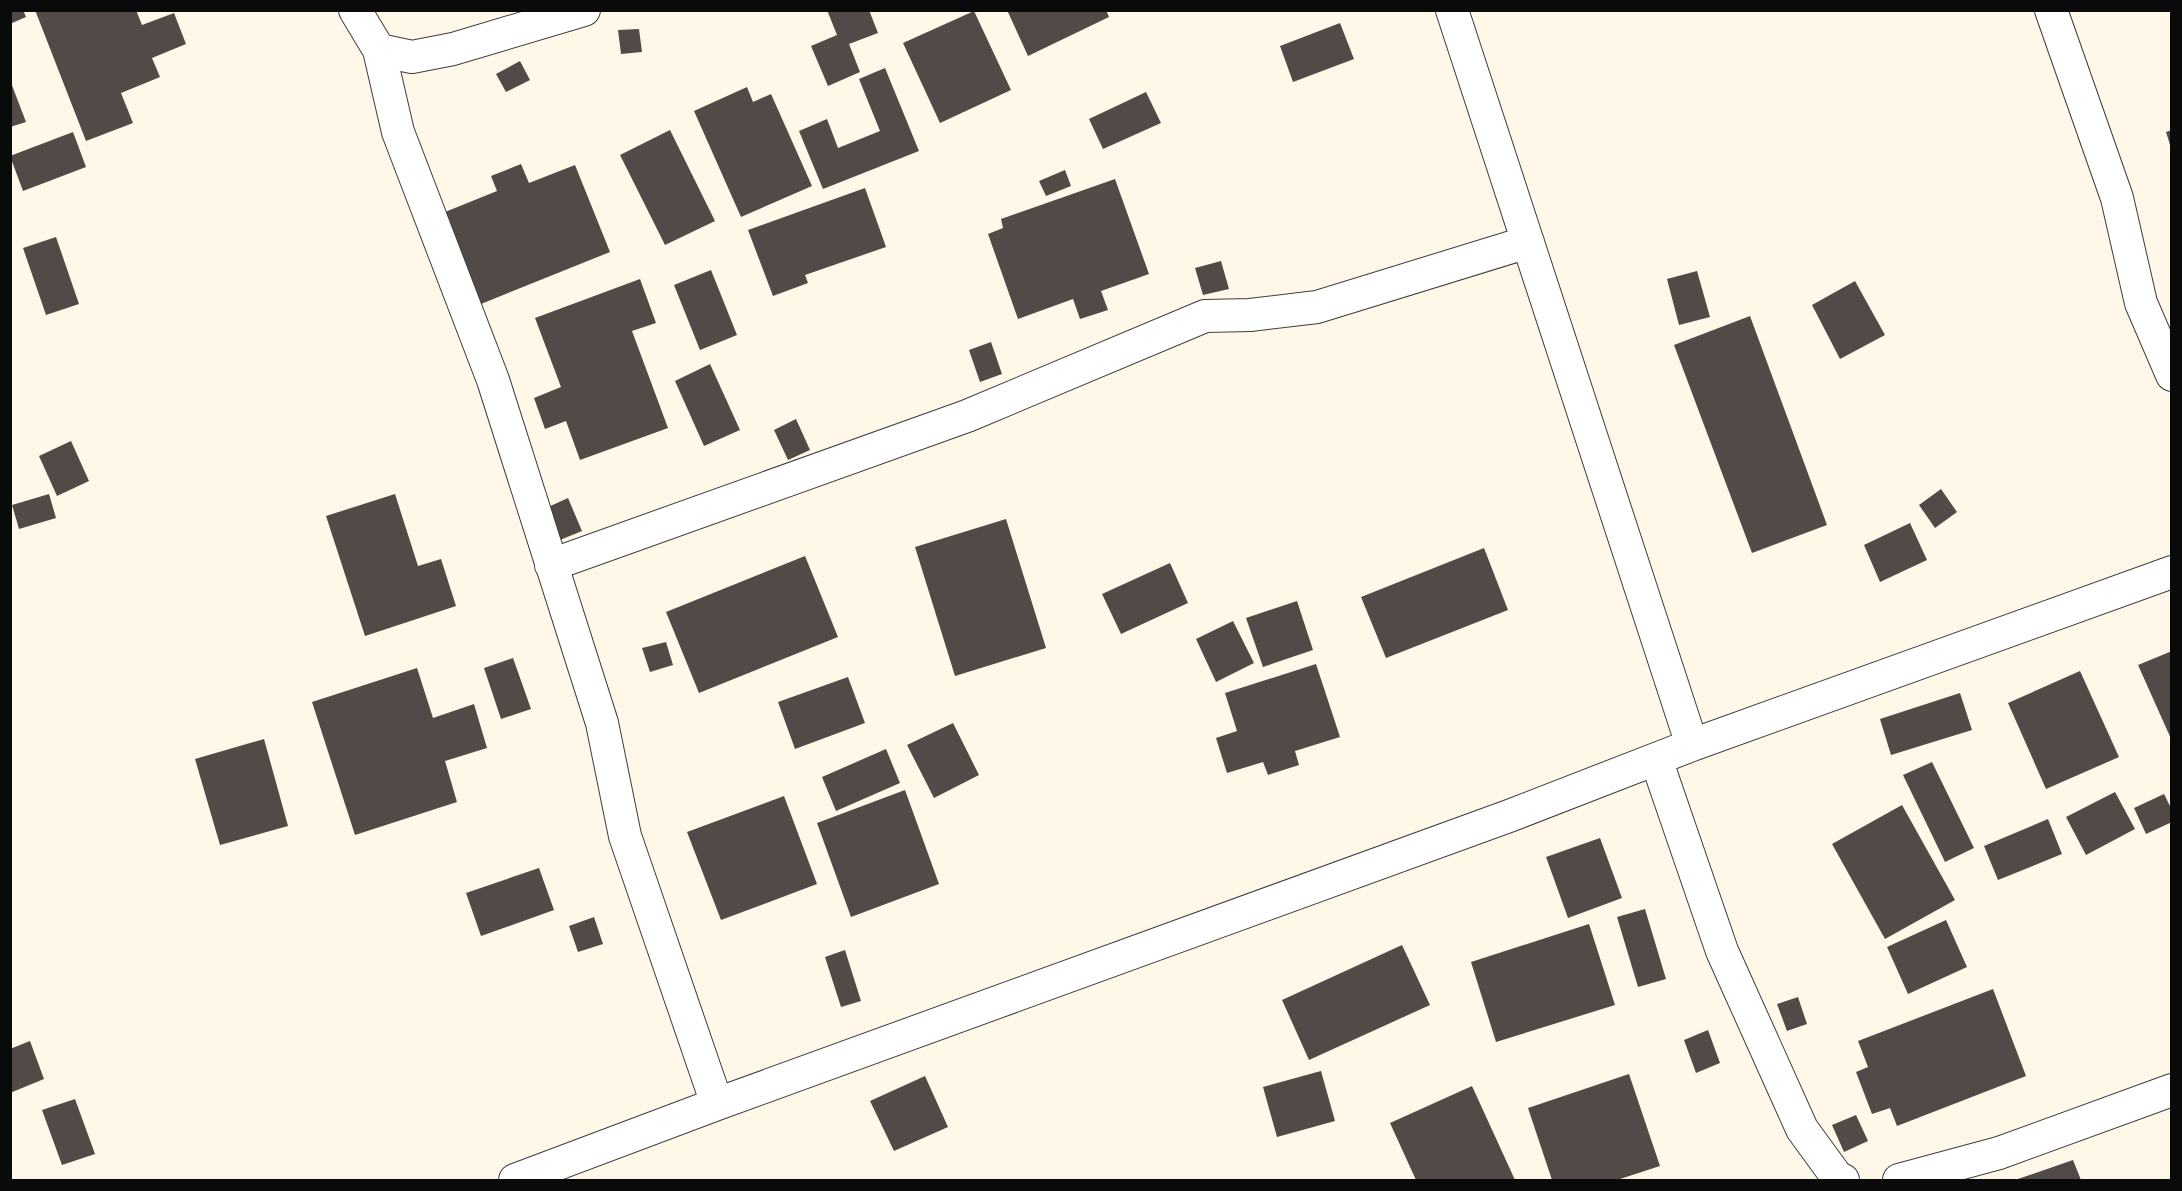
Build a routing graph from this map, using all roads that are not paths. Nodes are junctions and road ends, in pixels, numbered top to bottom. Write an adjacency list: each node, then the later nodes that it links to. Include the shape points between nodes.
1 (356, 10): 5 (street)
2 (584, 10): 5 (street, via 443,51 412,57)
3 (1452, 10): 6 (street)
4 (2051, 10): 7 (street, via 2116,198 2141,303)
5 (379, 50): 8 (street, via 398,132 493,380)
6 (1528, 242): 8 (street, via 1317,307 1205,316 967,416); 10 (street)
7 (2172, 375)
8 (551, 565): 13 (street, via 602,723 626,837)
9 (2172, 572): 10 (street)
10 (1692, 745): 11 (street)
11 (1656, 759): 13 (street); 15 (street, via 1726,962 1802,1129)
12 (2172, 1090): 16 (street, via 1999,1153)
13 (717, 1104): 14 (street)
14 (515, 1180)
15 (1843, 1180)
16 (1899, 1180)

